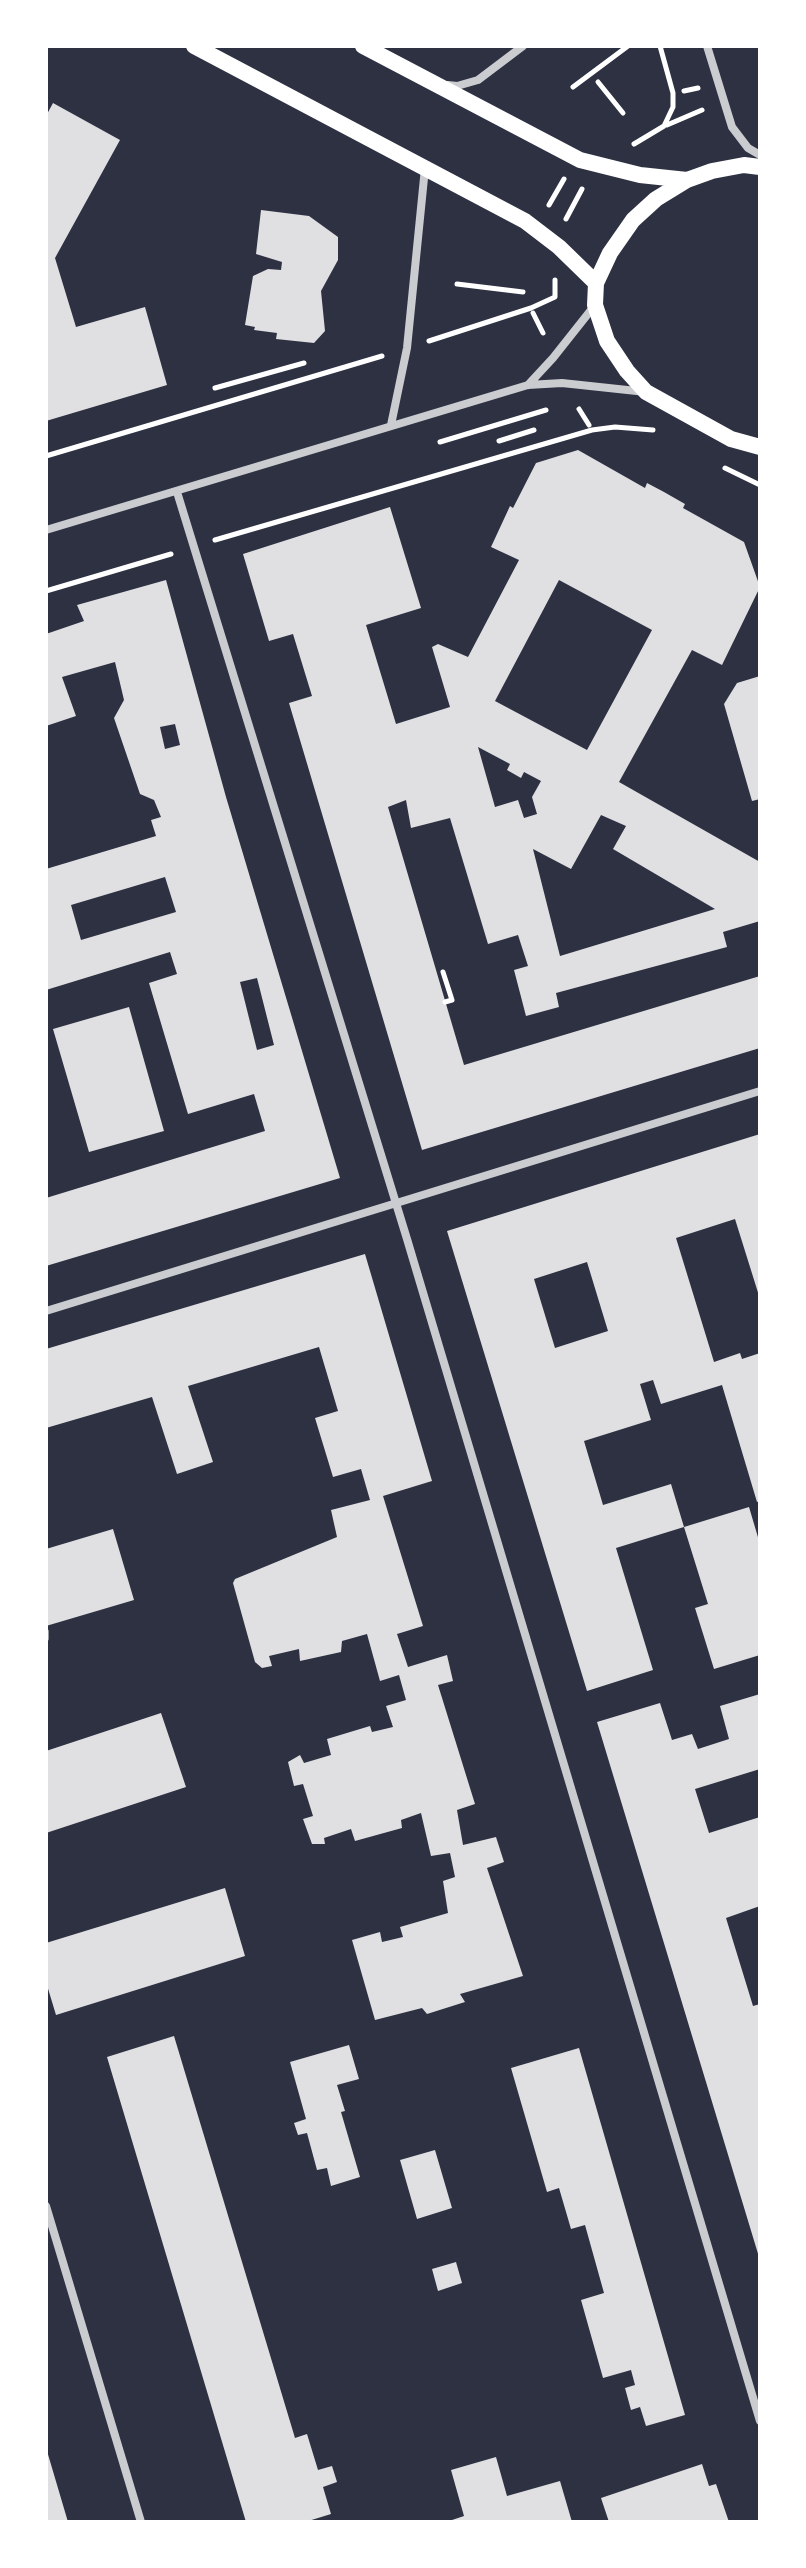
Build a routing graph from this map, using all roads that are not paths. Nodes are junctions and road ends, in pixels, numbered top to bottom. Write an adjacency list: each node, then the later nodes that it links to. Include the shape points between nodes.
1 (194, 46): 8 (main road)
2 (363, 46): 5 (main road)
3 (523, 46): 5 (street, via 478,80)
4 (707, 46): 6 (street, via 732,127)
5 (436, 85): 9 (main road, via 580,160)
6 (760, 155)
7 (760, 167): 9 (main road, via 744,165)
8 (425, 168): 10 (main road, via 537,229); 14 (street, via 407,348)
9 (687, 180): 10 (main road, via 633,220)
10 (596, 283): 11 (main road)
11 (595, 305): 12 (street); 13 (main road, via 607,341)
12 (528, 385): 13 (street, via 562,383); 14 (street)
13 (646, 392): 15 (main road, via 731,439)
14 (391, 425): 16 (street)
15 (760, 447)
16 (177, 492): 17 (street); 19 (street)
17 (46, 530)
18 (760, 1091): 19 (street)
19 (396, 1201): 20 (street); 22 (street)
20 (46, 1311)
21 (46, 2206): 23 (street)
22 (760, 2421)
23 (141, 2522)

